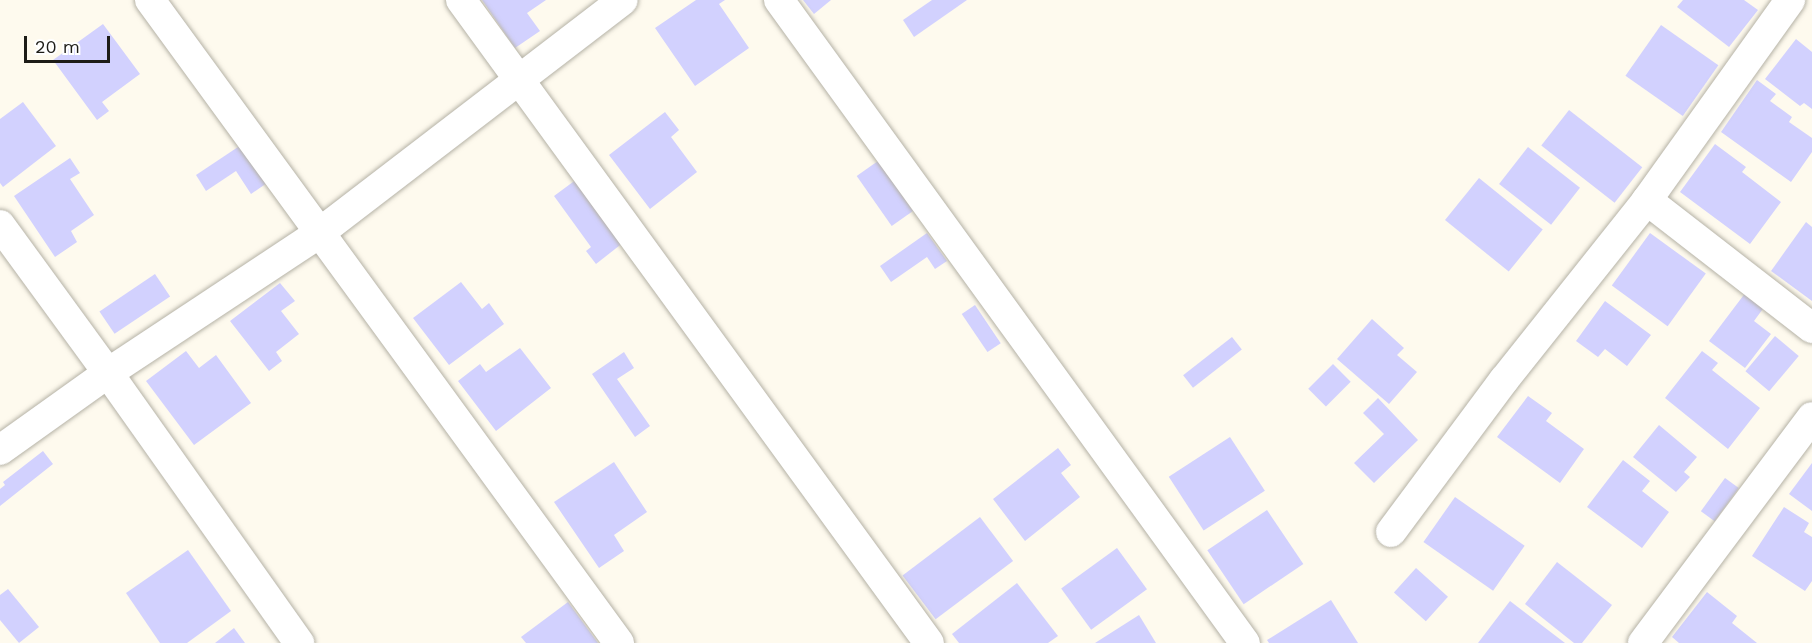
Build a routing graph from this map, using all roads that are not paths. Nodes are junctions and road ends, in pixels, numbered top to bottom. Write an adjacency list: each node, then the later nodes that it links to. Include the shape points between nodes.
1 (150, 0): 9 (street)
2 (461, 0): 6 (street)
3 (623, 0): 6 (street)
4 (779, 0): 18 (street)
5 (1790, 0): 7 (street)
6 (520, 78): 9 (street); 17 (street)
7 (1647, 200): 10 (street); 14 (street)
8 (0, 225): 11 (street)
9 (318, 234): 11 (street); 16 (street)
10 (1812, 328)
11 (108, 373): 13 (street); 15 (street)
12 (1812, 417): 19 (street)
13 (0, 450)
14 (1390, 532)
15 (299, 643)
16 (618, 643)
17 (929, 643)
18 (1245, 643)
19 (1643, 643)

